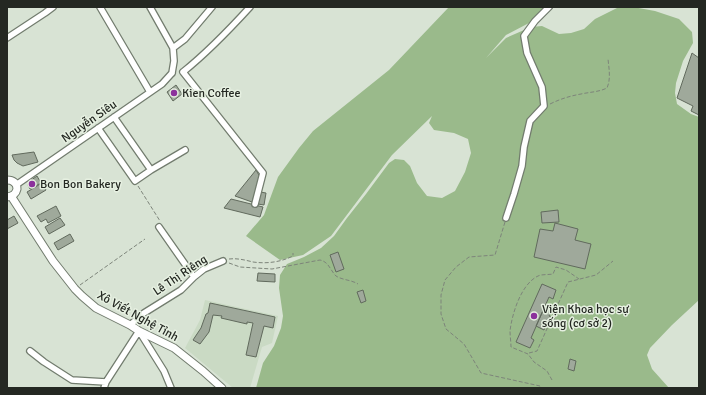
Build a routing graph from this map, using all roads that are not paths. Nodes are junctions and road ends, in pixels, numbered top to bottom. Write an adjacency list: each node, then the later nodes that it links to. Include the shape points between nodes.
1 (53, 7): 7 (street)
2 (100, 7): 11 (street)
3 (150, 7): 8 (street)
4 (212, 7): 8 (street, via 185,39)
5 (250, 7): 9 (street, via 202,57)
6 (549, 7): 20 (street, via 524,36 527,53 542,86 544,106 530,121 522,166)
7 (7, 38)
8 (173, 48): 10 (street)
9 (183, 72): 10 (street); 19 (street, via 263,173)
10 (172, 73): 11 (street, Nguyễn Siêu)
11 (150, 92): 12 (street, Nguyễn Siêu)
12 (114, 117): 13 (street, Nguyễn Siêu); 15 (street)
13 (98, 128): 15 (street, via 135,181); 17 (street, Nguyễn Siêu)
14 (185, 150): 15 (street)
15 (151, 170)
16 (7, 178): 17 (main road)
17 (16, 185): 18 (main road, via 16,192)
18 (9, 196): 24 (main road, Xô Viết Nghệ Tỉnh, via 75,289 96,308)
19 (255, 204)
20 (506, 218)
21 (159, 227): 23 (street)
22 (223, 261): 23 (street, Lê Thị Riêng)
23 (194, 277): 24 (street, Lê Thị Riêng, via 181,290)
24 (130, 325): 25 (main road, Xô Viết Nghệ Tỉnh)
25 (139, 331): 27 (street); 29 (street, via 164,371); 30 (main road, Xô Viết Nghệ Tỉnh, via 174,348)
26 (30, 351): 27 (street, via 72,380)
27 (106, 382): 28 (street)
28 (104, 388)
29 (171, 388)
30 (222, 388)

